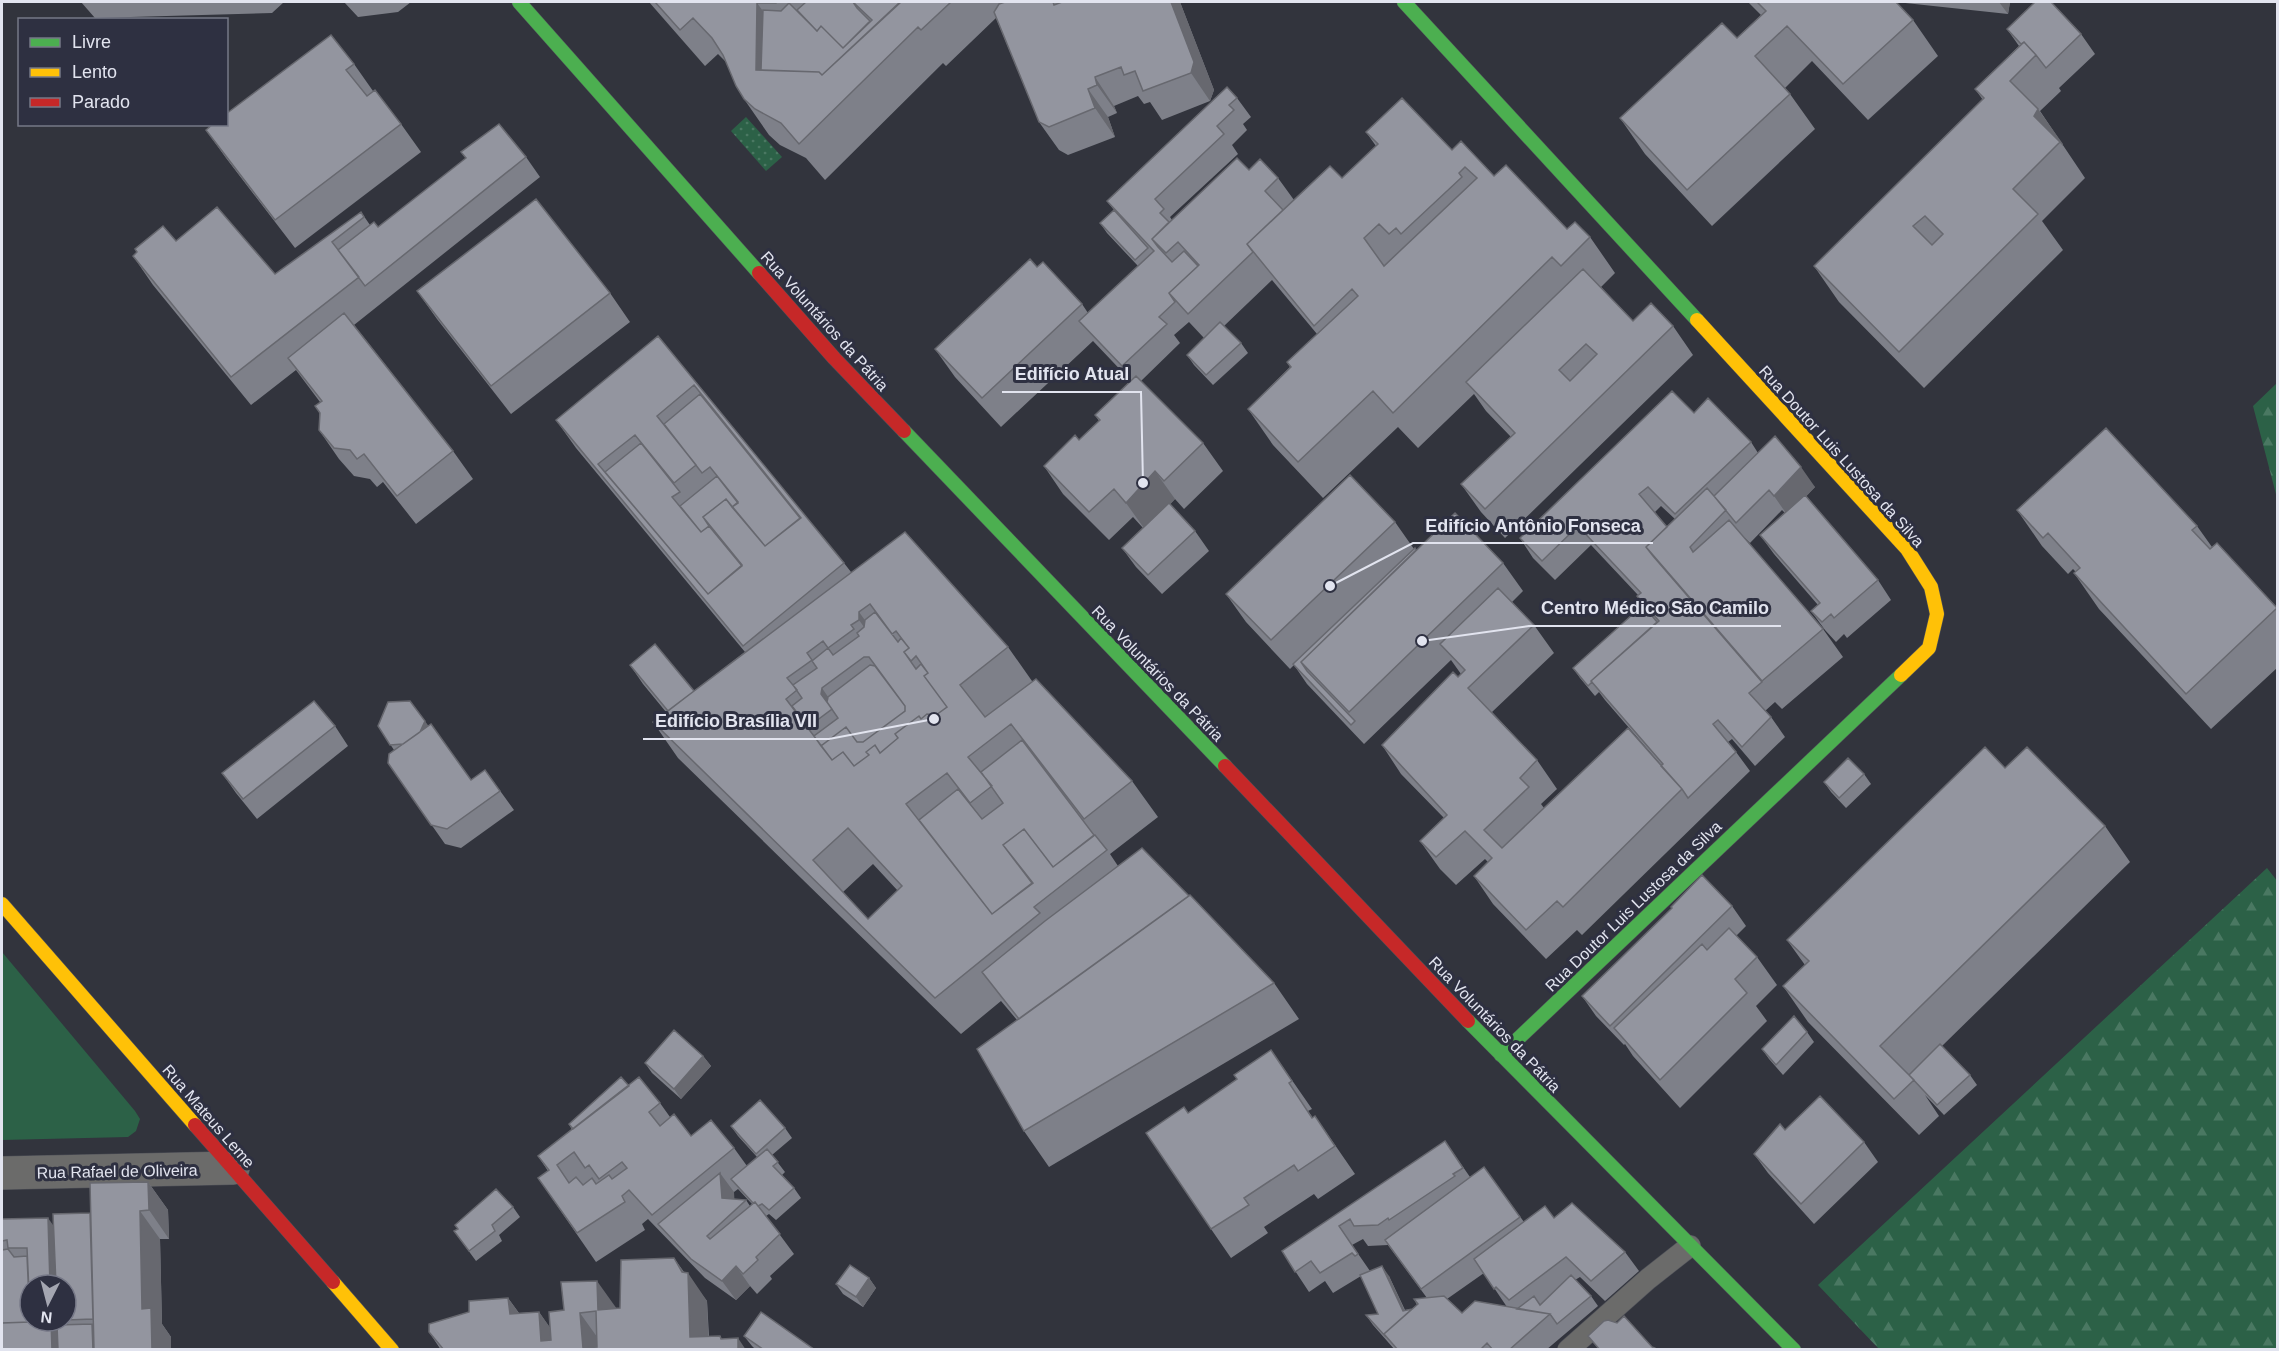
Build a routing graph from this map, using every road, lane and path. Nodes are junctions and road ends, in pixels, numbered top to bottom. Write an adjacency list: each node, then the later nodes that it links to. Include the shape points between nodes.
1 (519, 2): 4 (street, Rua Voluntários da Pátria, via 834,358)
2 (1404, 2): 4 (street, Rua Doutor Luis Lustosa da Silva, via 1907,549 1931,587 1937,614 1929,648)
3 (2, 904): 5 (street, Rua Mateus Leme)
4 (1501, 1054): 7 (street, Rua Voluntários da Pátria)
5 (233, 1168): 6 (street, Rua Rafael de Oliveira); 8 (street, Rua Mateus Leme)
6 (2, 1173)
7 (1690, 1246): 9 (lane); 10 (street, Rua Voluntários da Pátria)
8 (392, 1350)
9 (1568, 1350)
10 (1794, 1350)

